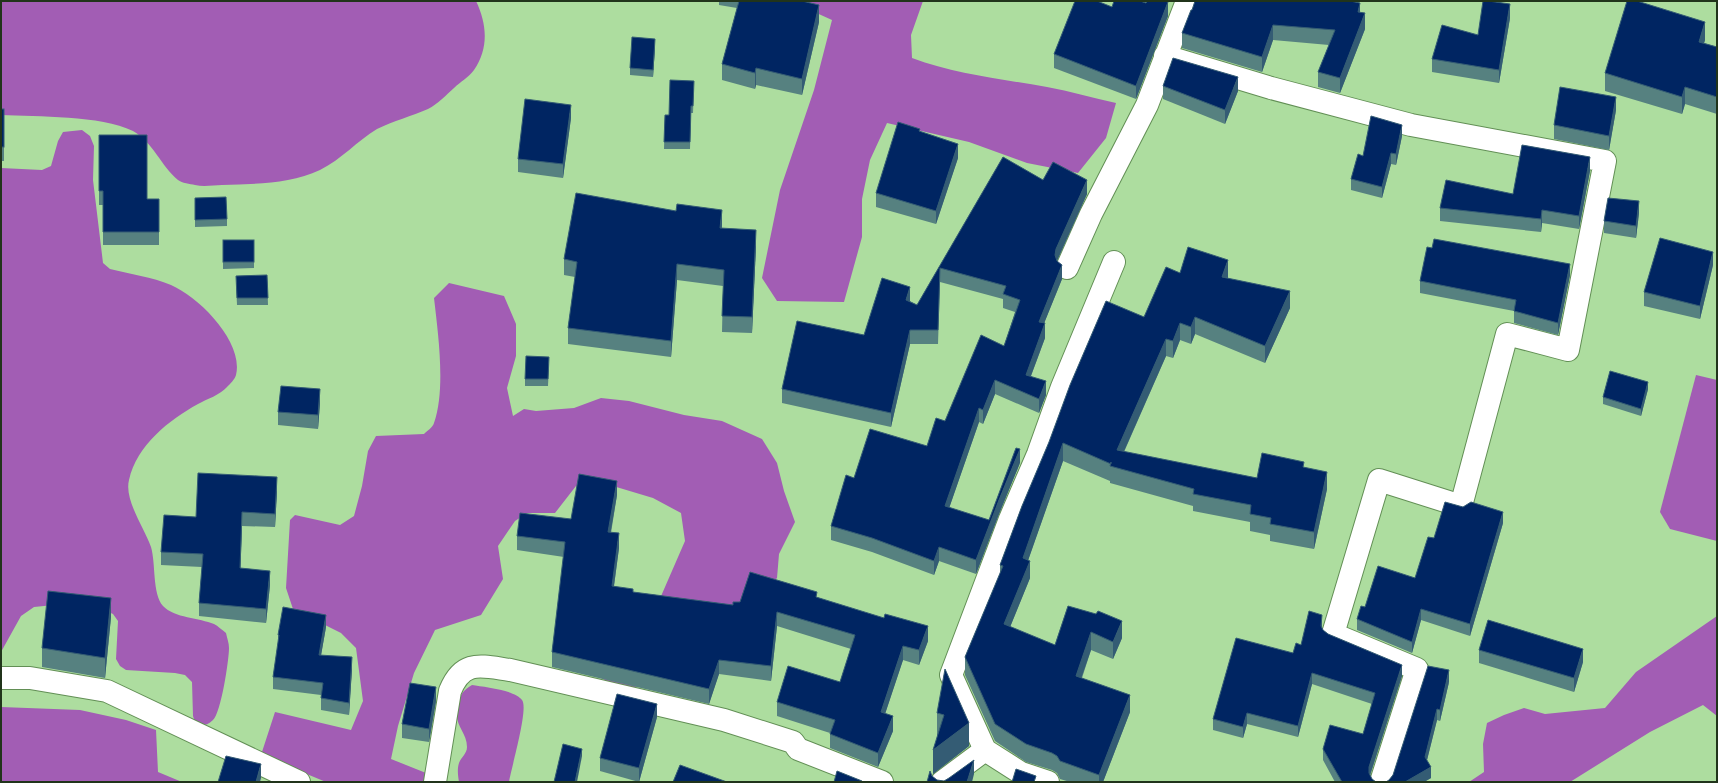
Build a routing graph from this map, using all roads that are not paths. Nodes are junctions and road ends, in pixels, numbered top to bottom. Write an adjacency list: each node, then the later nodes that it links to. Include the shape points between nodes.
1 (1187, 1): 2 (street)
2 (1165, 56): 4 (street, via 1147,104); 12 (street, via 1411,125 1605,162 1568,350 1507,334 1461,506 1379,480 1333,634 1417,669)
3 (1114, 262): 6 (street, via 1062,387 951,675)
4 (1067, 268)
5 (1, 678): 7 (street, via 30,678 107,690)
6 (985, 750): 10 (street); 11 (street, via 1021,773)
7 (299, 782)
8 (435, 782): 9 (street, via 450,691 454,681 463,671 476,666 510,670 724,720 793,742 798,749)
9 (882, 782)
10 (942, 782)
11 (1048, 782)
12 (1381, 782)

